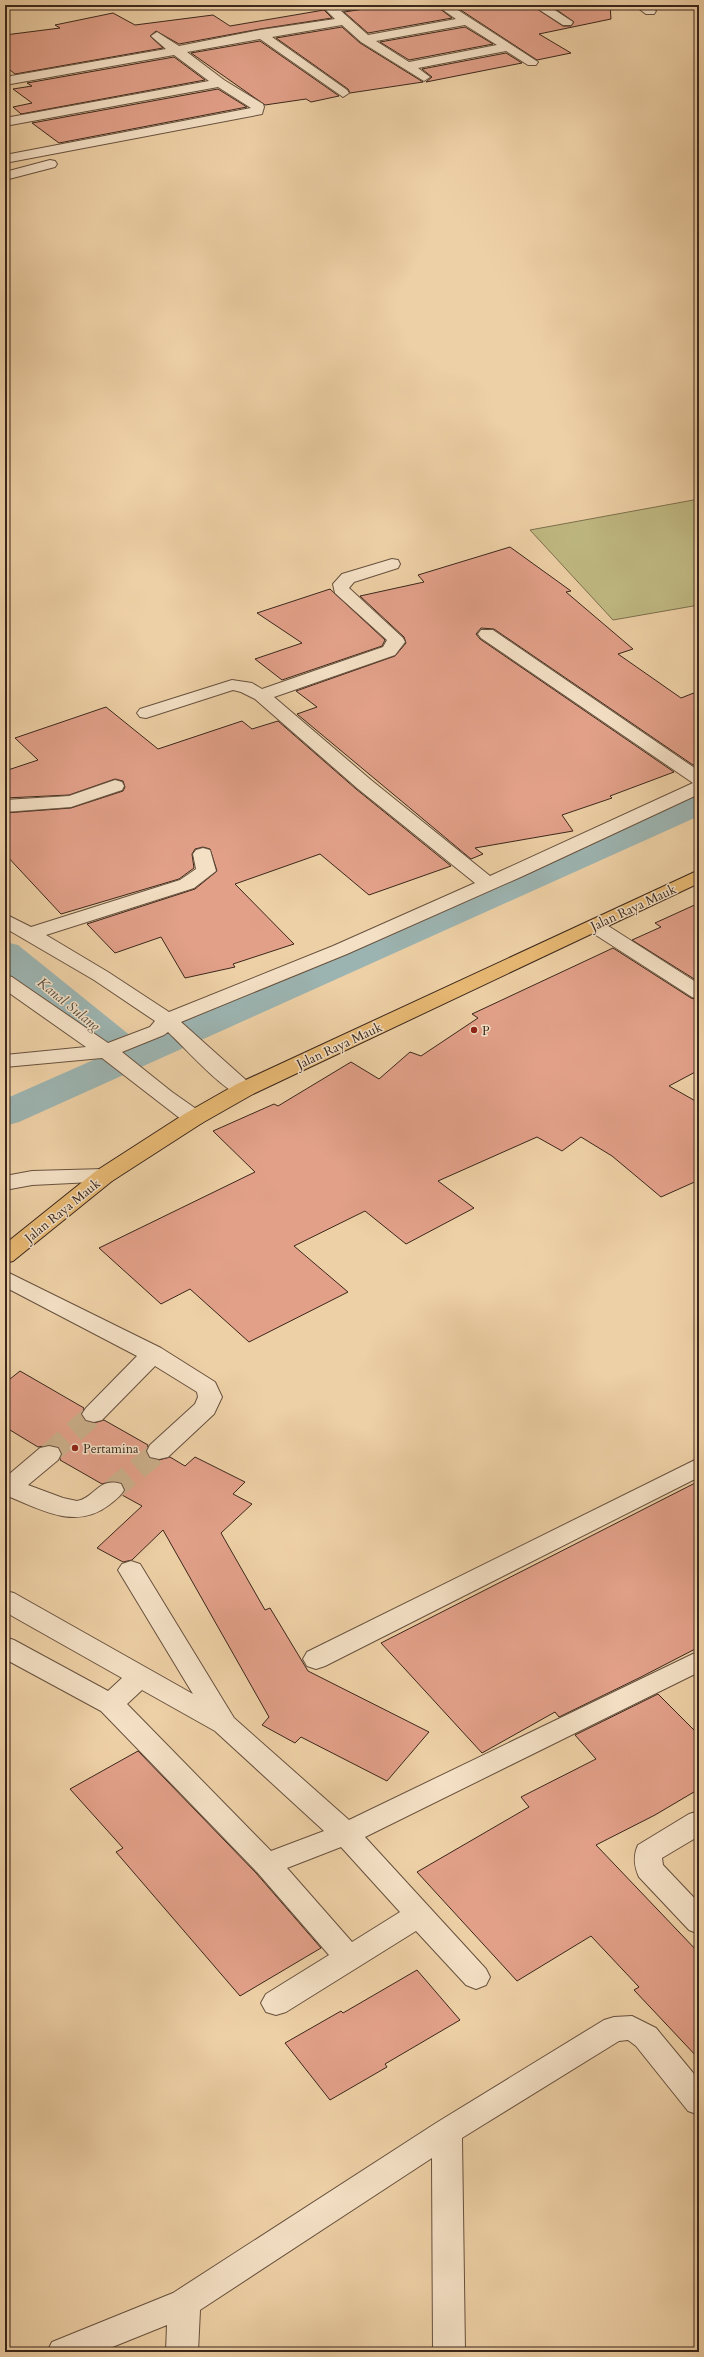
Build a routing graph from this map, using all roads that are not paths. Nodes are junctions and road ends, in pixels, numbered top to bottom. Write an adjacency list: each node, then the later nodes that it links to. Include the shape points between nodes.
1 (360, 5): 4 (street)
2 (442, 5): 6 (street)
3 (538, 5): 7 (street)
4 (330, 7): 5 (street)
5 (343, 21): 8 (street); 10 (street)
6 (466, 21): 10 (street); 11 (street)
7 (567, 22)
8 (260, 34): 12 (street); 18 (street)
9 (157, 36): 12 (street)
10 (365, 39): 14 (street)
11 (508, 47): 13 (street); 14 (street)
12 (176, 50): 16 (street); 17 (street)
13 (532, 62)
14 (407, 66): 15 (street)
15 (424, 77)
16 (5, 81)
17 (220, 83): 19 (street); 20 (street, via 258,107 257,111)
18 (343, 93)
19 (5, 122)
20 (106, 140): 21 (street); 22 (street, via 64,160)
21 (5, 159)
22 (5, 176)
23 (392, 564): 25 (street, via 348,578 341,584 341,589 394,638 394,646 389,650)
24 (487, 634): 27 (street)
25 (262, 695): 26 (street, via 246,687 232,685); 33 (street, via 358,779)
26 (146, 713)
27 (699, 779)
28 (115, 786): 30 (street, via 71,801)
29 (699, 787): 33 (street)
30 (5, 806)
31 (203, 854): 36 (street, via 206,871 187,884)
32 (699, 876): 35 (main road, Jalan Raya Mauk)
33 (488, 884): 39 (street)
34 (5, 920): 36 (street)
35 (595, 926): 38 (street); 42 (main road, Jalan Raya Mauk)
36 (30, 934): 39 (street, via 101,976)
37 (5, 981): 40 (street)
38 (699, 993)
39 (166, 1026): 40 (street); 42 (street)
40 (113, 1053): 41 (street); 43 (street, via 164,1097)
41 (5, 1061)
42 (245, 1089): 43 (main road, Jalan Raya Mauk)
43 (194, 1118): 44 (main road, Jalan Raya Mauk)
44 (104, 1176): 45 (street, via 32,1178); 46 (main road, Jalan Raya Mauk)
45 (5, 1183)
46 (5, 1256)
47 (5, 1278): 48 (street)
48 (153, 1354): 49 (street); 50 (street, via 207,1388 210,1397 206,1408)
49 (94, 1414)
50 (159, 1451)
51 (49, 1454): 53 (street)
52 (699, 1467): 58 (street)
53 (8, 1486): 54 (street, via 72,1510 82,1510 90,1506)
54 (112, 1490)
55 (132, 1570): 62 (street)
56 (5, 1600): 60 (street)
57 (5, 1648): 61 (street)
58 (316, 1659)
59 (699, 1661): 64 (street)
60 (140, 1677): 61 (street); 62 (street)
61 (110, 1704): 65 (street)
62 (224, 1724): 64 (street)
63 (699, 1822): 67 (street, via 648,1853 649,1869)
64 (346, 1834): 65 (street); 66 (street)
65 (267, 1864): 68 (street)
66 (420, 1914): 68 (street); 69 (street)
67 (699, 1922)
68 (349, 1958): 70 (street)
69 (476, 1977)
70 (276, 2003)
71 (699, 2102): 72 (street, via 646,2037 632,2028 614,2029)
72 (447, 2132): 73 (street); 76 (street)
73 (184, 2303): 74 (street); 75 (street)
74 (63, 2352)
75 (182, 2352)
76 (449, 2352)

